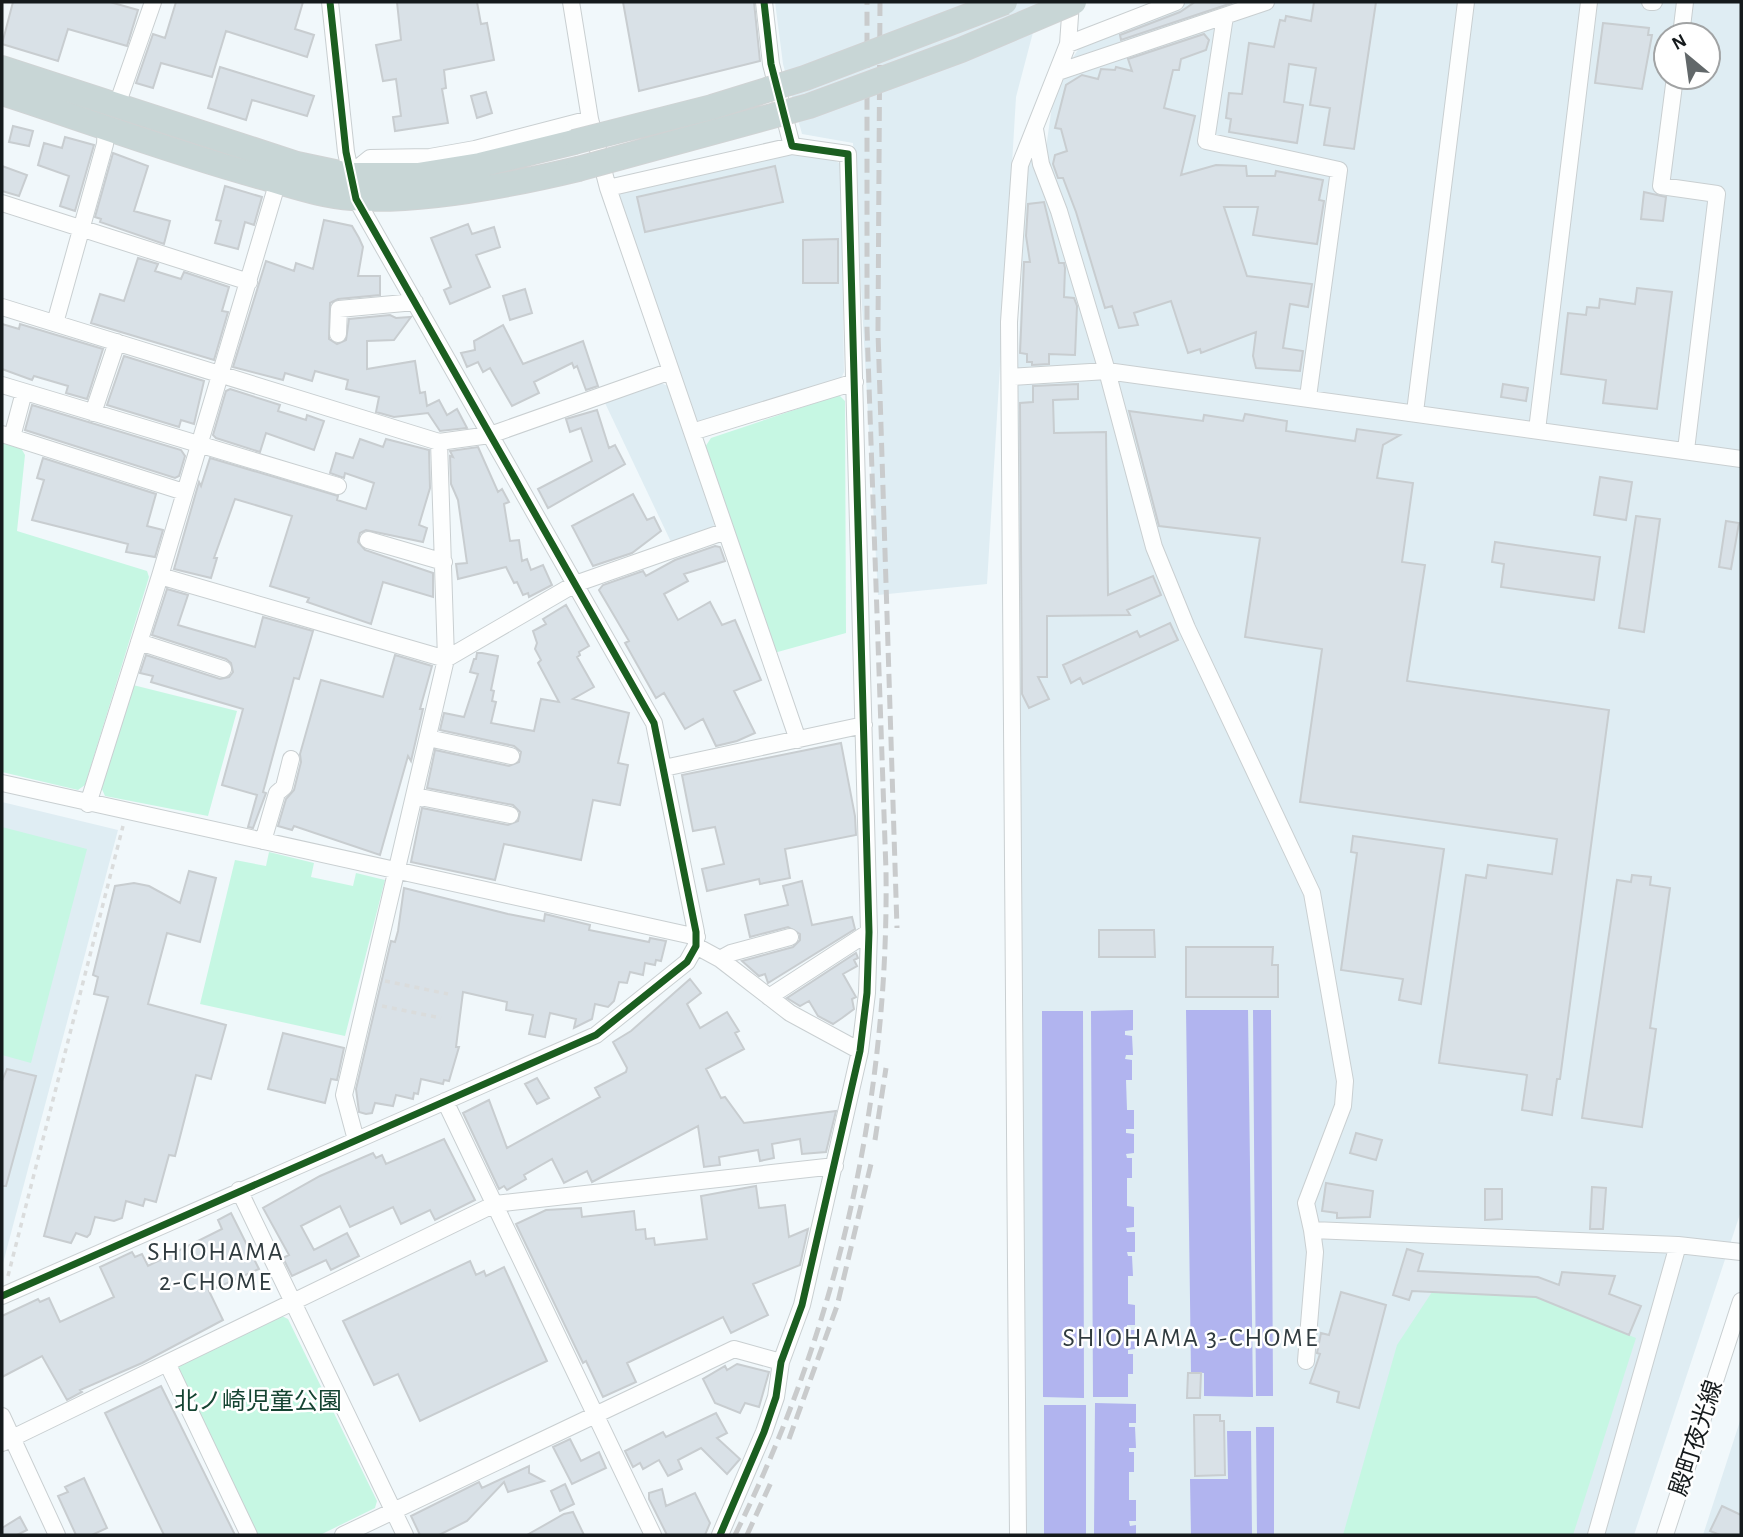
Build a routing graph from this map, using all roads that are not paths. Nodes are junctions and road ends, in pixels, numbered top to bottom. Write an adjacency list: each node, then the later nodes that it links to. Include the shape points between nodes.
1 (153, 2): 19 (street)
2 (330, 2): 24 (street)
3 (571, 2): 20 (street)
4 (764, 2): 22 (street, via 771,64)
5 (1005, 2): 24 (highway, bridge, via 805,78 712,107 480,165)
6 (1073, 2): 14 (street); 24 (highway, bridge, via 961,50 809,106 578,169 421,196)
7 (1177, 2): 14 (street)
8 (1266, 2): 12 (street)
9 (1466, 2): 42 (street)
10 (1588, 2): 44 (street)
11 (1685, 2): 13 (street)
12 (1225, 16): 16 (street); 41 (street, via 1206,141 1339,170)
13 (1683, 21)
14 (1068, 44): 16 (street)
15 (2, 68): 19 (highway)
16 (1058, 72): 21 (street)
17 (1673, 91): 50 (street, via 1661,186 1717,194)
18 (2, 93): 19 (highway)
19 (112, 116): 23 (highway); 24 (highway, via 297,164); 27 (street)
20 (590, 119): 24 (street, via 430,157 370,158); 25 (street)
21 (1035, 129): 35 (street, via 1041,164); 37 (street, via 1020,165 1016,196)
22 (792, 146): 25 (street); 38 (street, via 848,154)
23 (278, 181): 24 (highway, via 324,195); 28 (street)
24 (352, 187): 29 (street)
25 (608, 188): 34 (street)
26 (2, 203): 27 (street)
27 (80, 228): 28 (street); 31 (street)
28 (249, 282): 36 (street)
29 (415, 302): 32 (street, via 339,309); 47 (street)
30 (2, 307): 31 (street)
31 (55, 323): 33 (street)
32 (338, 334)
33 (117, 342): 36 (street); 43 (street)
34 (671, 371): 45 (street); 47 (street)
35 (1107, 371): 37 (street); 41 (street); 85 (street, via 1154,548 1312,892 1345,1081 1343,1106 1306,1203)
36 (221, 374): 48 (street); 49 (street)
37 (1010, 377): 104 (street)
38 (855, 382): 45 (street); 62 (street)
39 (2, 385): 40 (street)
40 (24, 392): 43 (street); 46 (street)
41 (1308, 397): 42 (street)
42 (1415, 412): 44 (street)
43 (93, 413): 49 (street)
44 (1537, 430): 50 (street)
45 (692, 432): 54 (street)
46 (7, 435): 53 (street)
47 (490, 435): 48 (street); 58 (street)
48 (439, 442): 56 (street)
49 (199, 446): 52 (street); 53 (street)
50 (1686, 450): 51 (street)
51 (1741, 458)
52 (338, 486)
53 (184, 492): 57 (street)
54 (726, 531): 58 (street); 64 (street)
55 (369, 541): 56 (street)
56 (444, 562): 60 (street)
57 (160, 576): 59 (street); 60 (street)
58 (575, 584): 60 (street); 67 (street, via 651,717)
59 (139, 642): 61 (street); 70 (street)
60 (446, 659): 63 (street)
61 (223, 669)
62 (864, 725): 64 (street); 74 (street)
63 (428, 738): 65 (street); 69 (street)
64 (798, 740): 67 (street)
65 (511, 756)
66 (292, 760): 72 (street)
67 (663, 768): 76 (street)
68 (2, 783): 70 (street)
69 (415, 796): 71 (street); 73 (street)
70 (88, 804): 72 (street)
71 (510, 814)
72 (263, 841): 73 (street)
73 (396, 869): 76 (street); 81 (street, via 344,1095)
74 (869, 932): 78 (street); 79 (street)
75 (790, 937): 77 (street)
76 (697, 942): 77 (street); 80 (street, via 687,962 596,1035)
77 (720, 959): 78 (street)
78 (769, 997): 79 (street)
79 (860, 1051): 82 (street)
80 (445, 1101): 81 (street); 84 (street)
81 (356, 1140): 83 (street)
82 (835, 1166): 84 (street); 92 (street, via 802,1305)
83 (239, 1189): 88 (street); 90 (street)
84 (495, 1205): 90 (street); 94 (street)
85 (1312, 1230): 86 (street); 91 (street, via 1315,1252)
86 (1678, 1245): 87 (street); 105 (street)
87 (1741, 1252)
88 (2, 1296)
89 (1741, 1301): 106 (street, 殿町夜光線)
90 (292, 1303): 93 (street); 97 (street)
91 (1306, 1361)
92 (781, 1362): 94 (street, via 734,1349); 103 (street, via 764,1432)
93 (167, 1365): 96 (street); 99 (street)
94 (597, 1415): 97 (street); 102 (street)
95 (2, 1416): 96 (street)
96 (7, 1441): 98 (street)
97 (393, 1510): 100 (street); 101 (street)
98 (57, 1535)
99 (249, 1535)
100 (343, 1535)
101 (405, 1535)
102 (653, 1535)
103 (720, 1535)
104 (1018, 1535)
105 (1597, 1535)
106 (1665, 1535)

